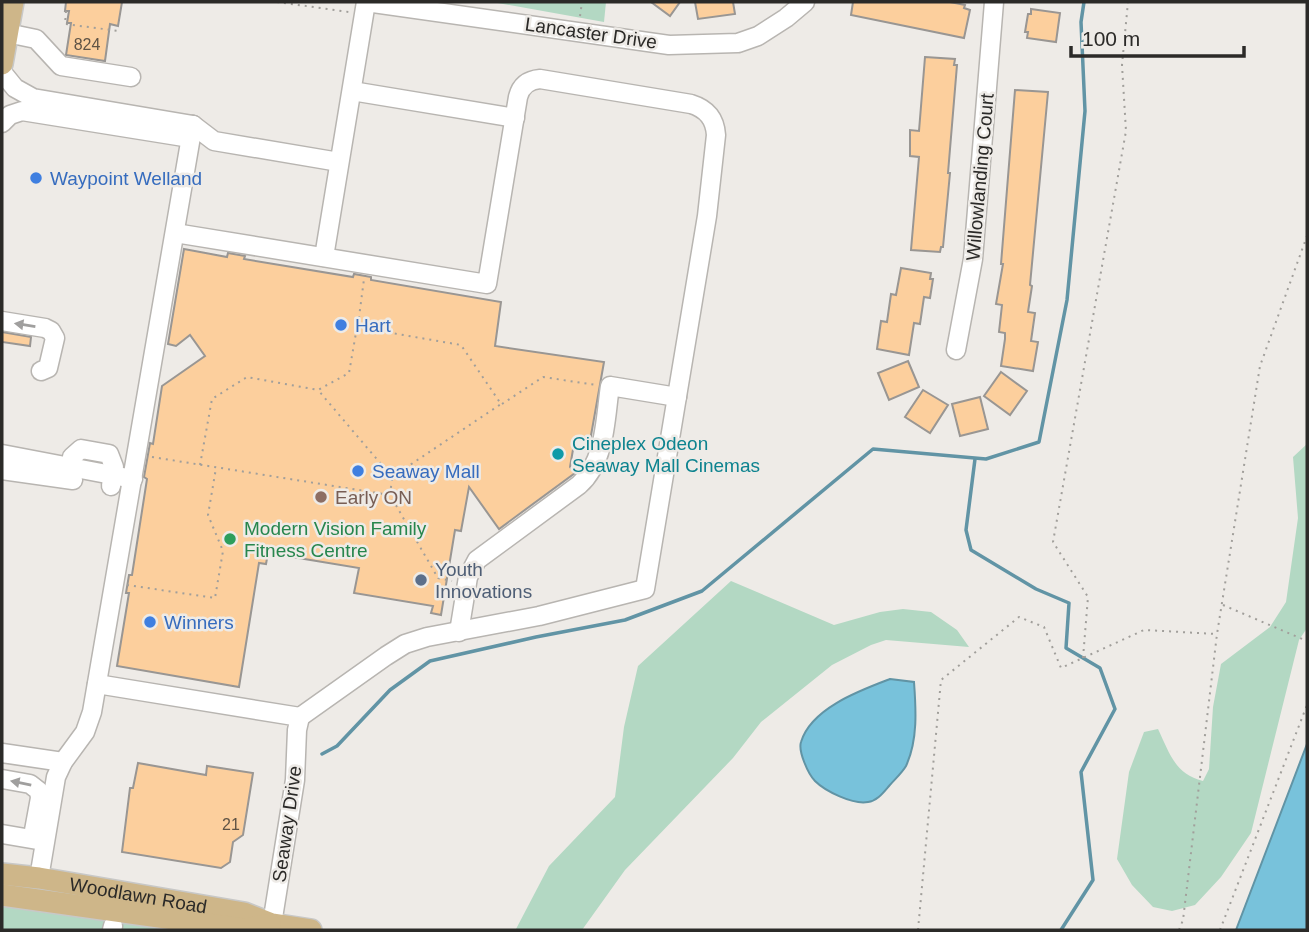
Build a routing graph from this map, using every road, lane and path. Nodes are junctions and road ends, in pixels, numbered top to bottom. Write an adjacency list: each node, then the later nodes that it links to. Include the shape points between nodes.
1 (13, 2): 12 (main road)
2 (277, 2): 7 (path)
3 (582, 2): 11 (path)
4 (805, 2): 11 (street, Lancaster Drive, via 786,19 738,43 669,45)
5 (995, 2): 27 (street, Willowlanding Court, via 973,259)
6 (1128, 2): 48 (path, via 1122,65 1126,131 1053,541 1088,597)
7 (368, 5): 8 (street, Lancaster Drive); 16 (street)
8 (481, 10): 11 (street, Lancaster Drive)
9 (66, 11): 10 (path, via 65,24)
10 (119, 31)
11 (579, 31)
12 (7, 33): 13 (main road); 15 (street, via 36,38 61,66)
13 (2, 64)
14 (2, 72): 19 (street, via 15,88 33,98)
15 (131, 77)
16 (352, 90): 17 (street); 20 (street)
17 (514, 118): 24 (street, via 487,284); 31 (street, via 520,91 538,79 694,105 712,118 716,135 707,216)
18 (2, 123): 19 (street, via 22,111 184,137)
19 (193, 125): 20 (street, via 214,141); 21 (street)
20 (339, 162): 23 (street)
21 (175, 233): 23 (street); 34 (street)
22 (1307, 236): 44 (path, via 1260,366)
23 (324, 257): 24 (street)
24 (366, 264): 26 (path)
25 (2, 321): 28 (street, one-way to 25, via 48,368 55,338 51,331)
26 (357, 327): 30 (path, via 349,373); 32 (path, via 461,345)
27 (956, 350)
28 (41, 371)
29 (610, 386): 31 (street); 32 (path, via 544,377); 43 (street, via 600,450 590,474 482,555)
30 (318, 390): 35 (path, via 247,377 235,384 212,399); 38 (path)
31 (677, 397): 45 (street, via 645,589)
32 (501, 404): 38 (path)
33 (2, 454): 39 (street)
34 (137, 456): 35 (path); 40 (street)
35 (200, 465): 36 (path)
36 (216, 467): 41 (path); 42 (path, via 208,515 223,551 215,598)
37 (2, 470): 39 (street)
38 (392, 478): 41 (path)
39 (112, 481): 40 (street)
40 (132, 484): 42 (street)
41 (390, 495): 43 (path, via 438,578)
42 (115, 583): 49 (street)
43 (467, 585): 45 (street)
44 (1222, 605): 46 (path); 47 (path)
45 (459, 632): 51 (street, via 405,644)
46 (1217, 634): 48 (path, via 1144,630); 63 (path)
47 (1307, 641)
48 (1083, 658): 62 (path, via 1061,668 1044,627 1019,617 941,680)
49 (97, 684): 51 (street); 53 (street, via 85,732)
50 (1307, 705): 64 (path)
51 (299, 721): 60 (street, Seaway Drive)
52 (2, 753): 53 (street)
53 (63, 762): 56 (street)
54 (2, 779): 56 (street, one-way to 54, via 39,791 30,784)
55 (2, 834): 56 (street)
56 (39, 840): 58 (street)
57 (2, 874): 58 (main road, Woodlawn Road)
58 (39, 878): 60 (main road, Woodlawn Road, via 244,913)
59 (2, 895): 60 (main road, Woodlawn Road, via 244,929)
60 (272, 924): 61 (main road, Woodlawn Road)
61 (311, 930)
62 (918, 930)
63 (1180, 930)
64 (1220, 930)

